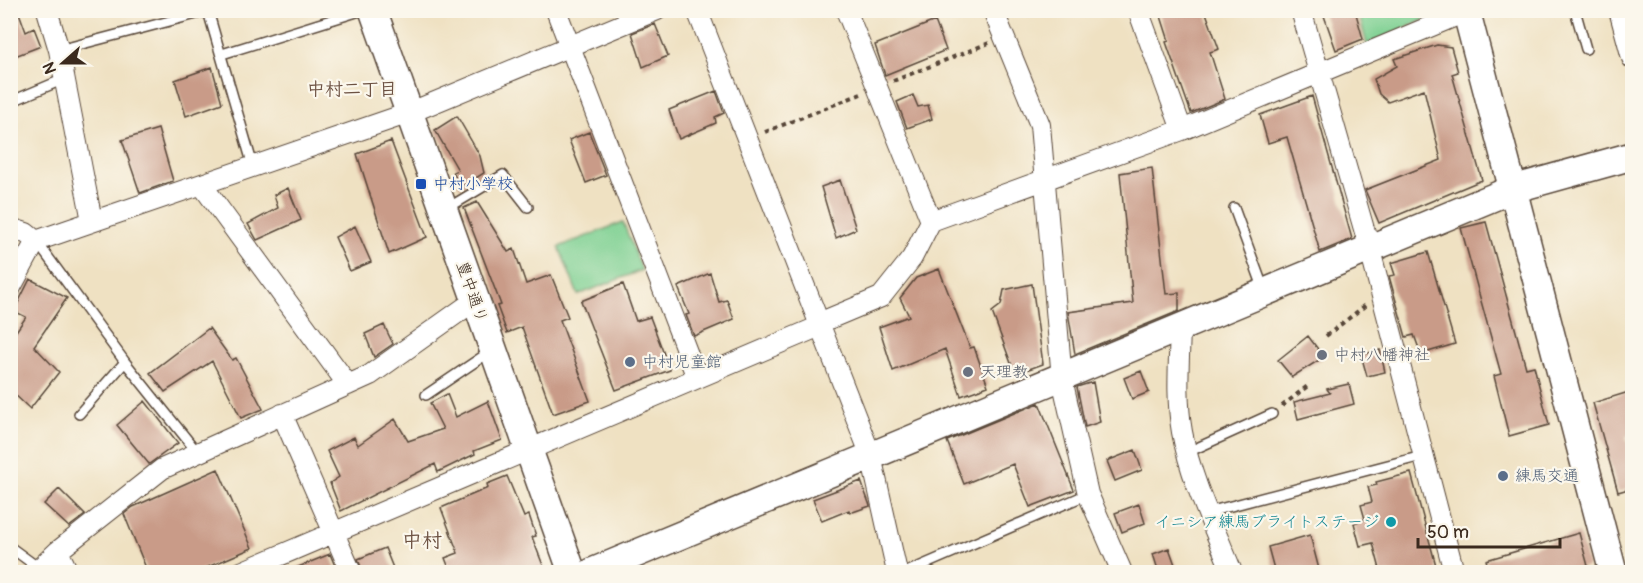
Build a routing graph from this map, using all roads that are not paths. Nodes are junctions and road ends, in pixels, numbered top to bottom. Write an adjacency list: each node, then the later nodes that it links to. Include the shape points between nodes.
1 (47, 10): 16 (street)
2 (363, 10): 17 (lane)
3 (373, 10): 22 (street, 豊中通り)
4 (556, 10): 14 (street)
5 (657, 10): 14 (street)
6 (697, 10): 40 (street)
7 (846, 10): 33 (street)
8 (993, 10): 26 (street, via 1040,125)
9 (1138, 10): 23 (street)
10 (1301, 10): 19 (street)
11 (1575, 10): 15 (lane)
12 (1619, 10): 18 (street)
13 (1468, 11): 19 (street); 28 (street)
14 (572, 45): 22 (street); 44 (street)
15 (1586, 49)
16 (59, 50): 17 (lane, via 208,12); 20 (street)
17 (222, 54): 25 (lane)
18 (1632, 58)
19 (1320, 74): 23 (street); 36 (street)
20 (64, 80): 21 (lane); 32 (street)
21 (10, 102)
22 (409, 113): 25 (street); 31 (street, 豊中通り)
23 (1182, 130): 26 (street)
24 (1632, 156): 28 (street)
25 (253, 166): 27 (street)
26 (1044, 179): 33 (street); 45 (street)
27 (202, 186): 32 (street); 46 (street)
28 (1513, 189): 36 (street); 72 (street)
29 (528, 207): 31 (lane, via 503,175)
30 (1234, 208): 38 (lane)
31 (444, 210): 39 (street, 豊中通り)
32 (92, 221): 35 (street)
33 (931, 221): 40 (street, via 912,258 881,297)
34 (10, 228): 35 (street, via 26,233)
35 (36, 242): 37 (street); 43 (lane)
36 (1370, 250): 38 (street); 55 (street)
37 (10, 289)
38 (1265, 294): 41 (street)
39 (474, 301): 42 (street, 豊中通り); 46 (street, via 370,375)
40 (819, 323): 44 (street, via 813,329); 54 (street)
41 (1180, 329): 45 (street); 53 (street, via 1178,394)
42 (493, 350): 47 (lane); 51 (street, 豊中通り)
43 (125, 362): 48 (lane); 52 (lane)
44 (697, 378): 51 (street)
45 (1062, 379): 54 (street); 56 (street)
46 (348, 385): 49 (street)
47 (426, 395)
48 (79, 414)
49 (282, 414): 52 (street); 58 (street)
50 (1272, 414): 53 (lane)
51 (528, 450): 58 (street); 65 (street, 豊中通り)
52 (197, 452): 60 (street, via 162,469)
53 (1188, 452): 57 (street)
54 (871, 456): 66 (street); 67 (street)
55 (1422, 456): 57 (lane); 71 (street)
56 (1089, 494): 68 (lane); 69 (street)
57 (1208, 512): 70 (street)
58 (334, 534): 63 (street); 64 (street)
59 (10, 547): 61 (lane)
60 (58, 551): 61 (street); 62 (street)
61 (38, 571)
62 (68, 573)
63 (241, 573)
64 (351, 573)
65 (572, 573)
66 (592, 573)
67 (897, 573)
68 (907, 573)
69 (1122, 573)
70 (1232, 573)
71 (1454, 573)
72 (1613, 573)

